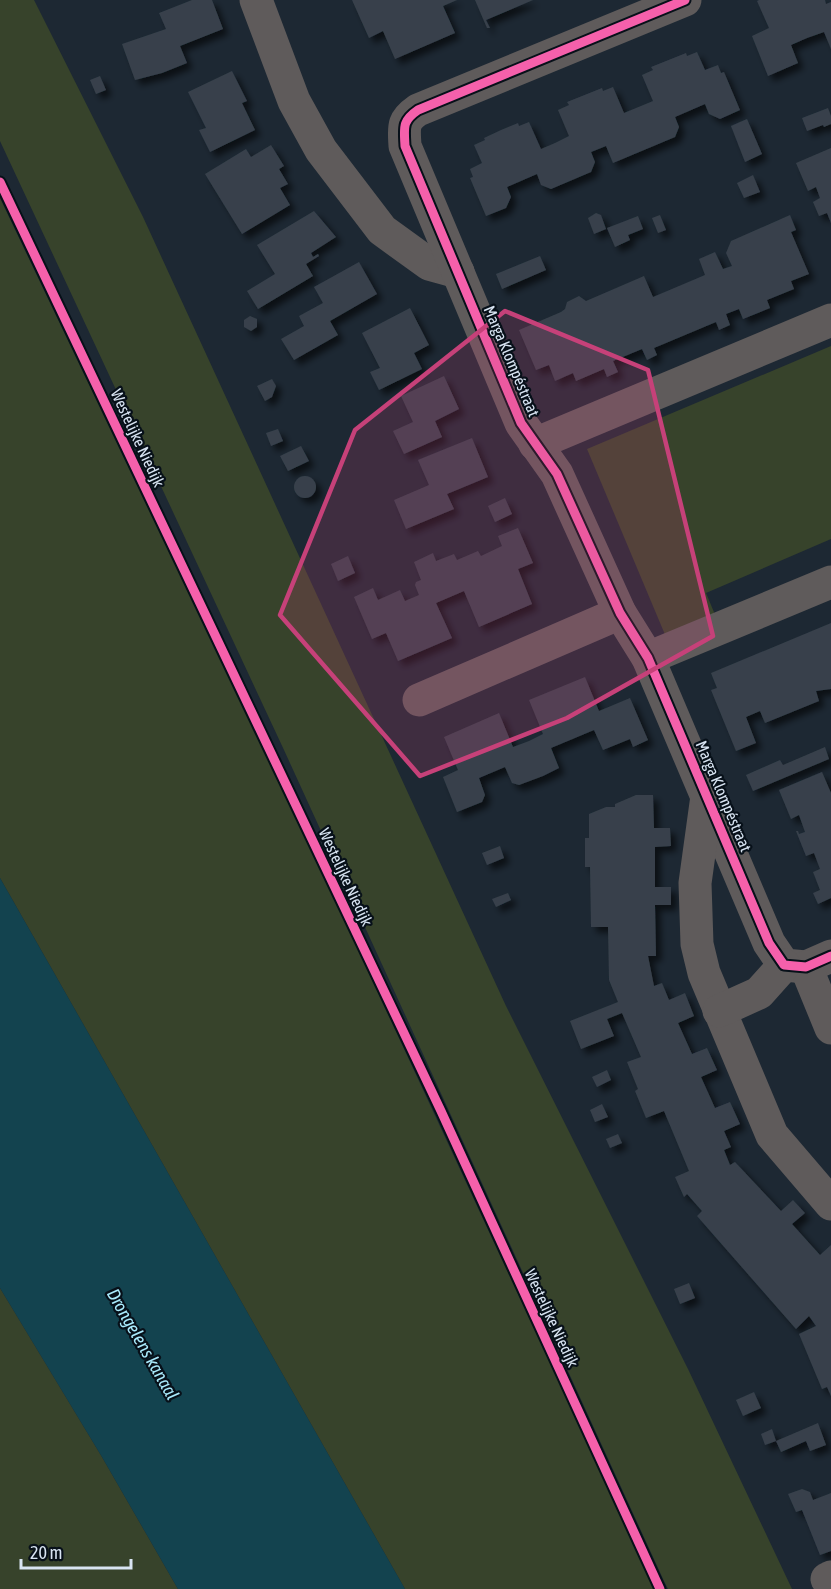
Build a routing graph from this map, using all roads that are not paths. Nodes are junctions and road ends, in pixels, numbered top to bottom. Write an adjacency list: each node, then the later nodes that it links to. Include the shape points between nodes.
1 (256, 0): 3 (street, via 294,101 321,150 382,230 429,264)
2 (685, 0): 3 (street, Marga Klompéstraat, via 407,117 405,146)
3 (458, 272): 5 (street, Marga Klompéstraat, via 521,423)
4 (831, 320): 5 (street)
5 (535, 444): 7 (street, Marga Klompéstraat, via 557,474)
6 (831, 582): 8 (street)
7 (620, 614): 8 (street, Marga Klompéstraat); 9 (street)
8 (648, 658): 10 (street, Marga Klompéstraat)
9 (419, 700)
10 (707, 795): 11 (street, Marga Klompéstraat, via 769,943); 12 (street, Marga Klompéstraat, via 695,884 697,944)
11 (807, 963): 12 (street, via 759,993); 13 (street, Marga Klompéstraat)
12 (719, 1011): 14 (street, Marga Klompéstraat, via 772,1135)
13 (831, 1028)
14 (831, 1204)

